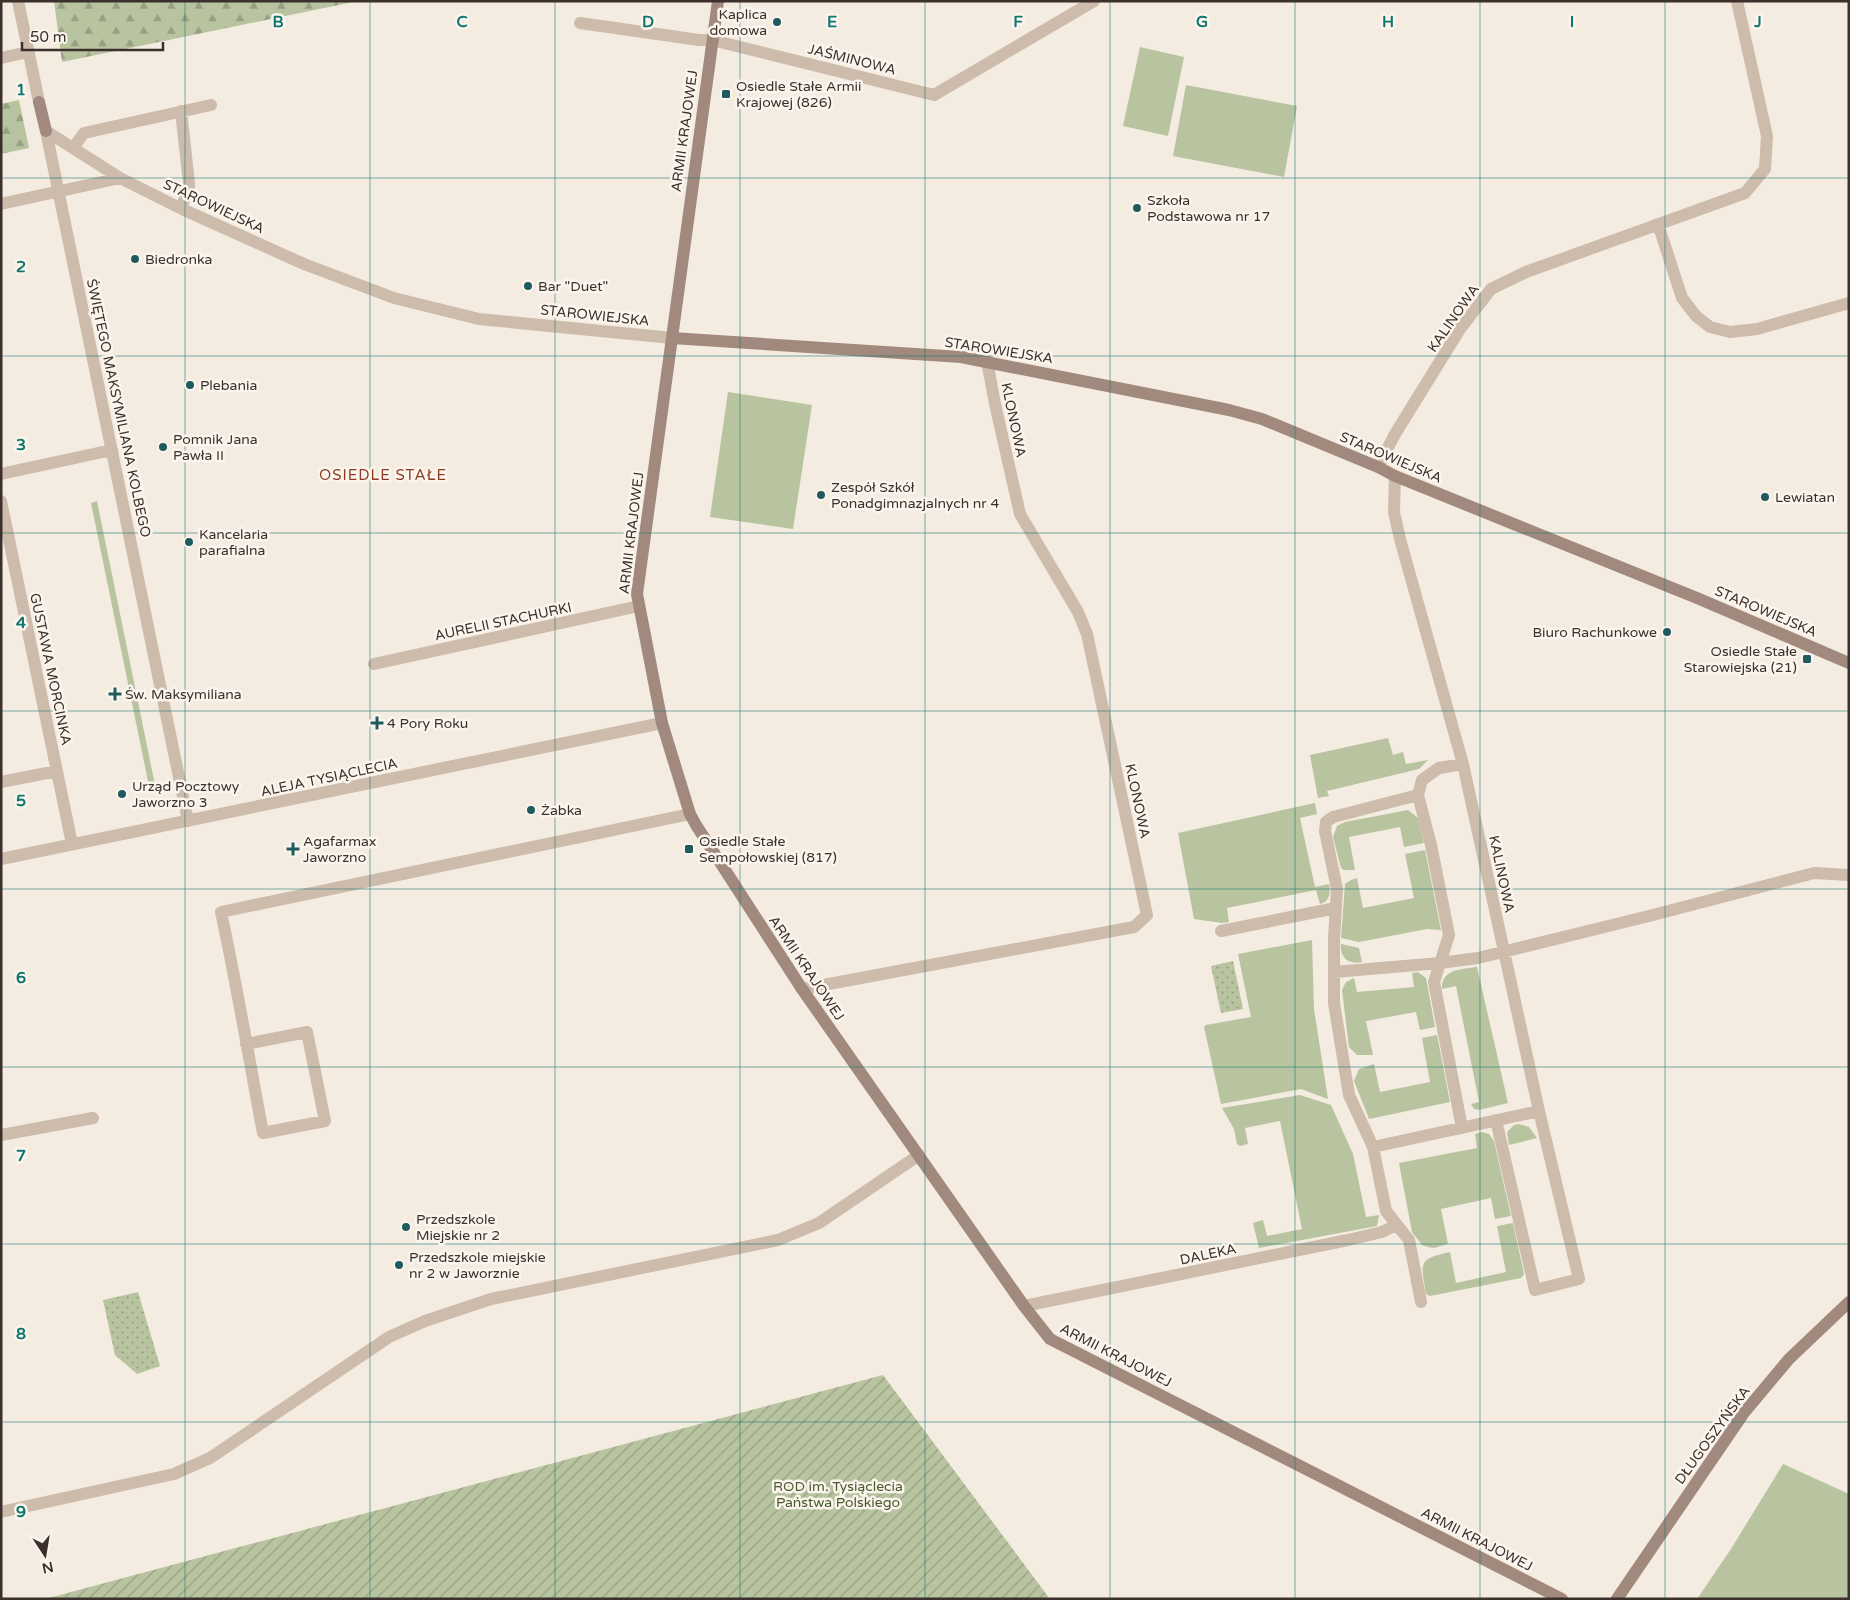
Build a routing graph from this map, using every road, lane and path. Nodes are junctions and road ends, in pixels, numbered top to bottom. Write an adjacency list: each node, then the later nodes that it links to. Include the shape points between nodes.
1 (18, 1): 7 (street, ŚWIĘTEGO MAKSYMILIANA KOLBEGO)
2 (718, 1): 6 (street, ARMII KRAJOWEJ)
3 (1094, 1): 6 (street, JAŚMINOWA, via 934,95)
4 (1737, 1): 17 (street, KALINOWA, via 1767,136 1765,169 1745,193)
5 (580, 23): 6 (street, JAŚMINOWA)
6 (712, 40): 19 (street, ARMII KRAJOWEJ)
7 (28, 52): 8 (street); 11 (street, ŚWIĘTEGO MAKSYMILIANA KOLBEGO)
8 (1, 58)
9 (211, 105): 10 (street)
10 (181, 111): 12 (street, via 84,134); 16 (street, via 189,188)
11 (46, 131): 12 (street, STAROWIEJSKA); 14 (street, ŚWIĘTEGO MAKSYMILIANA KOLBEGO)
12 (73, 148): 13 (street, STAROWIEJSKA)
13 (120, 178): 14 (street); 16 (street, STAROWIEJSKA)
14 (59, 192): 15 (street); 21 (street, ŚWIĘTEGO MAKSYMILIANA KOLBEGO)
15 (1, 204)
16 (181, 208): 19 (street, STAROWIEJSKA, via 304,264 394,298 479,319)
17 (1658, 224): 18 (street, via 1682,298 1710,327 1730,332 1757,329); 22 (street, KALINOWA, via 1526,272 1491,289 1460,329)
18 (1849, 303)
19 (672, 338): 20 (street, STAROWIEJSKA); 26 (street, ARMII KRAJOWEJ, via 637,594)
20 (987, 361): 22 (street, STAROWIEJSKA, via 1229,410 1262,419); 44 (street, KLONOWA, via 1020,514 1078,612 1087,634 1146,915 1134,927)
21 (112, 450): 23 (street); 35 (street, ŚWIĘTEGO MAKSYMILIANA KOLBEGO)
22 (1378, 467): 24 (street, STAROWIEJSKA)
23 (1, 474)
24 (1395, 476): 27 (street, STAROWIEJSKA); 30 (street, KALINOWA, via 1394,512 1400,539)
25 (1, 501): 31 (street, GUSTAWA MORCINKA)
26 (639, 606): 28 (street, AURELII STACHURKI); 29 (street, ARMII KRAJOWEJ)
27 (1849, 663)
28 (374, 664)
29 (662, 724): 34 (street, ARMII KRAJOWEJ); 35 (street, ALEJA TYSIĄCLECIA)
30 (1463, 764): 33 (street, via 1439,768 1422,780); 41 (street, KALINOWA)
31 (57, 771): 32 (street); 36 (street, GUSTAWA MORCINKA)
32 (1, 782)
33 (1418, 795): 39 (street, via 1332,817 1326,822 1325,831 1338,889); 42 (street, via 1449,935)
34 (690, 814): 44 (street, ARMII KRAJOWEJ); 45 (street, via 221,912)
35 (188, 821): 36 (street, ALEJA TYSIĄCLECIA)
36 (72, 844): 37 (street, ALEJA TYSIĄCLECIA)
37 (1, 859)
38 (1848, 875): 41 (street, via 1814,873)
39 (1336, 908): 40 (street); 43 (street)
40 (1222, 931)
41 (1504, 953): 42 (street); 46 (street, KALINOWA)
42 (1440, 963): 43 (street); 49 (street, via 1434,982)
43 (1334, 972): 51 (street, via 1334,1003 1349,1095)
44 (802, 990): 52 (street, ARMII KRAJOWEJ)
45 (246, 1044): 45 (street, via 263,1133 325,1121 308,1032)
46 (1539, 1111): 48 (street); 48 (street, KALINOWA, via 1579,1279 1535,1290)
47 (92, 1118): 50 (street)
48 (1496, 1120): 49 (street)
49 (1462, 1128): 51 (street)
50 (1, 1135)
51 (1373, 1147): 53 (street, via 1386,1211)
52 (919, 1155): 56 (street, ARMII KRAJOWEJ); 57 (street, via 819,1223 778,1240 468,1305 389,1337 210,1458 174,1474)
53 (1396, 1225): 54 (street, via 1409,1240); 56 (street, DALEKA, via 1382,1232 1348,1240)
54 (1421, 1302)
55 (1849, 1302): 59 (street, DŁUGOSZYŃSKA, via 1789,1359 1742,1414)
56 (1024, 1306): 58 (street, ARMII KRAJOWEJ, via 1050,1339)
57 (1, 1512)
58 (1562, 1599)
59 (1617, 1599)

